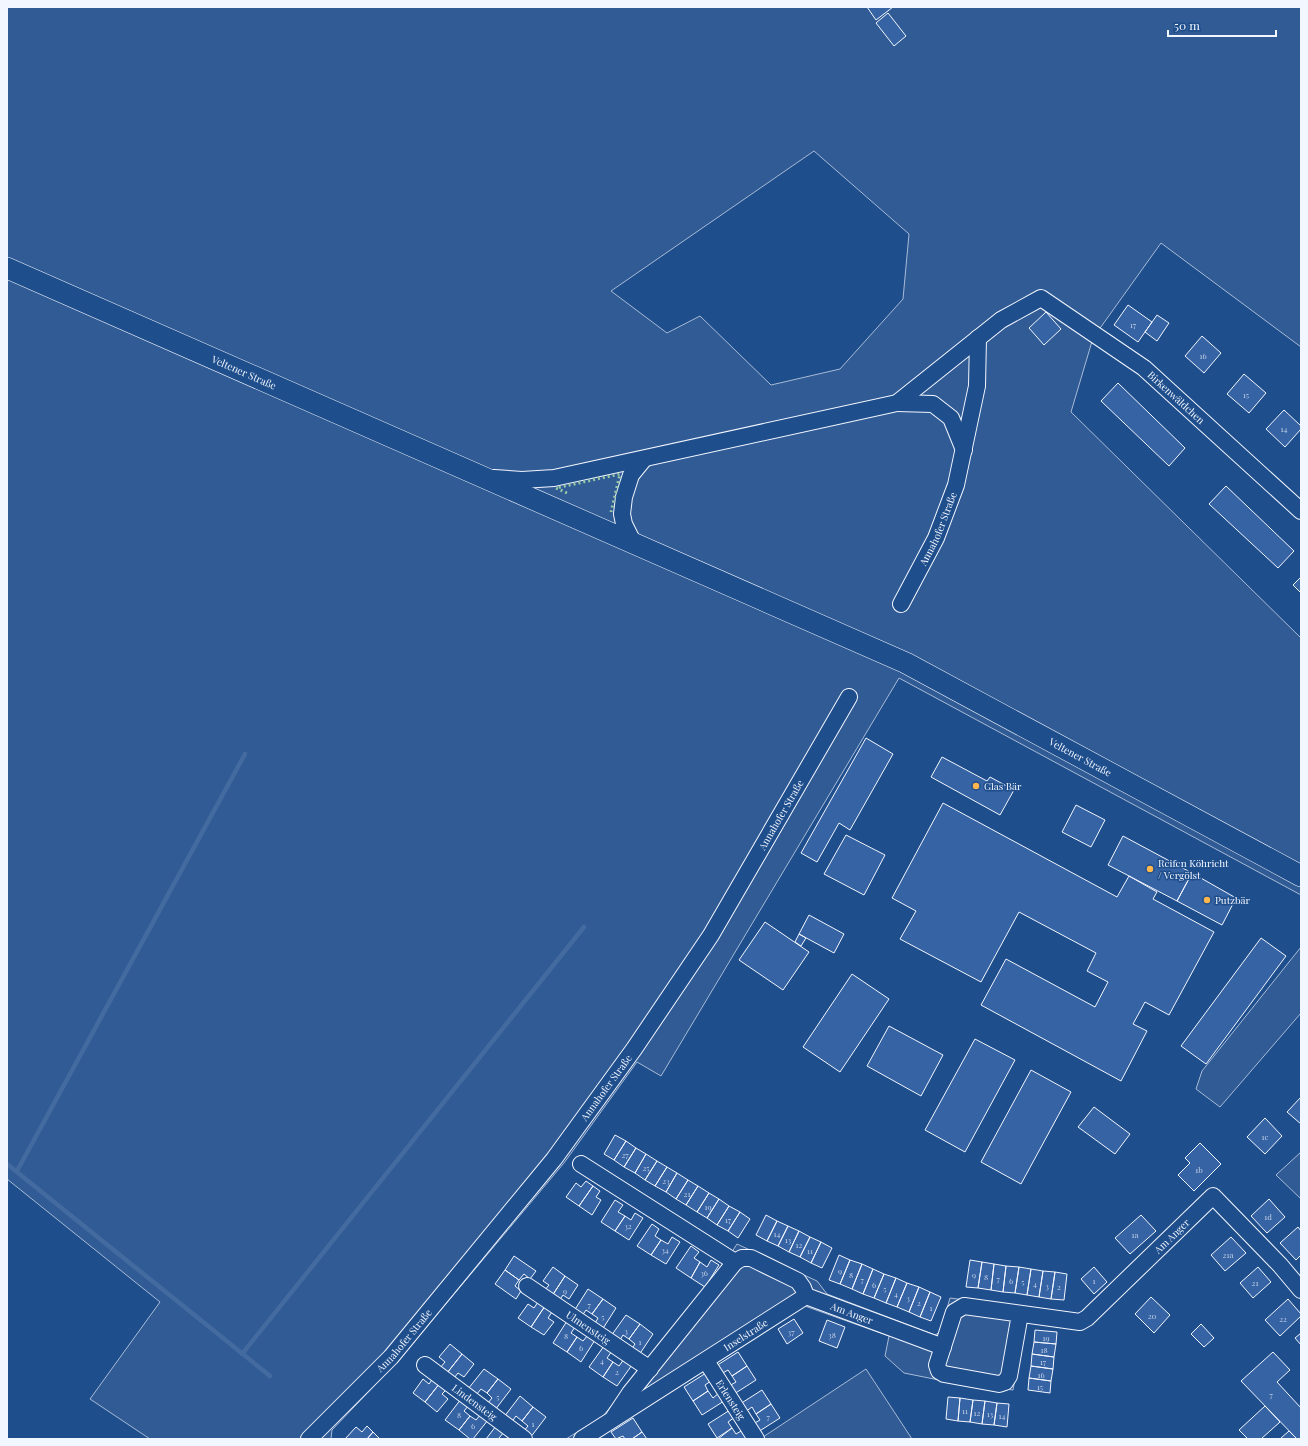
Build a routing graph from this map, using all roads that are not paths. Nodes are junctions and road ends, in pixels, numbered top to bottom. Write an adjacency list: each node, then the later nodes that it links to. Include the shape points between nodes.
1 (7, 268): 6 (main road, Veltener Straße)
2 (978, 338): 3 (street); 4 (street, Annahofer Straße, via 977,386); 7 (street, Birkenwäldchen, via 1000,320 1041,298 1144,368)
3 (897, 403): 4 (street, via 933,404 951,418); 5 (street)
4 (964, 450): 9 (street, Annahofer Straße, via 956,485 936,538)
5 (644, 459): 6 (street, via 554,478 514,480); 8 (street, via 631,475 624,497 624,524)
6 (481, 477): 8 (main road, Veltener Straße)
7 (1301, 511)
8 (634, 542): 11 (main road, Veltener Straße, via 906,663)
9 (901, 604)
10 (849, 697): 23 (street, Annahofer Straße, via 710,934 554,1159 390,1357)
11 (1301, 876)
12 (581, 1164): 13 (street)
13 (735, 1262): 16 (street, via 742,1258 751,1258 798,1281); 21 (street, Inselstraße)
14 (527, 1286): 21 (street, Ulmensteig)
15 (1301, 1290): 17 (street, Am Anger, via 1213,1196 1087,1318 1073,1322)
16 (806, 1296): 18 (street, Am Anger); 19 (street, Inselstraße)
17 (1020, 1314): 18 (street, Am Anger, via 964,1306 954,1312); 18 (street, Am Anger, via 1009,1376 1005,1382 999,1384 944,1374 939,1371 937,1365)
18 (943, 1347)
19 (706, 1361): 22 (street, Inselstraße); 26 (street, Erlensteig)
20 (425, 1365): 24 (street, Lindensteig)
21 (650, 1369): 22 (street, Inselstraße)
22 (606, 1429): 25 (street, Inselstraße)
23 (310, 1439)
24 (524, 1439)
25 (582, 1439)
26 (756, 1439)

